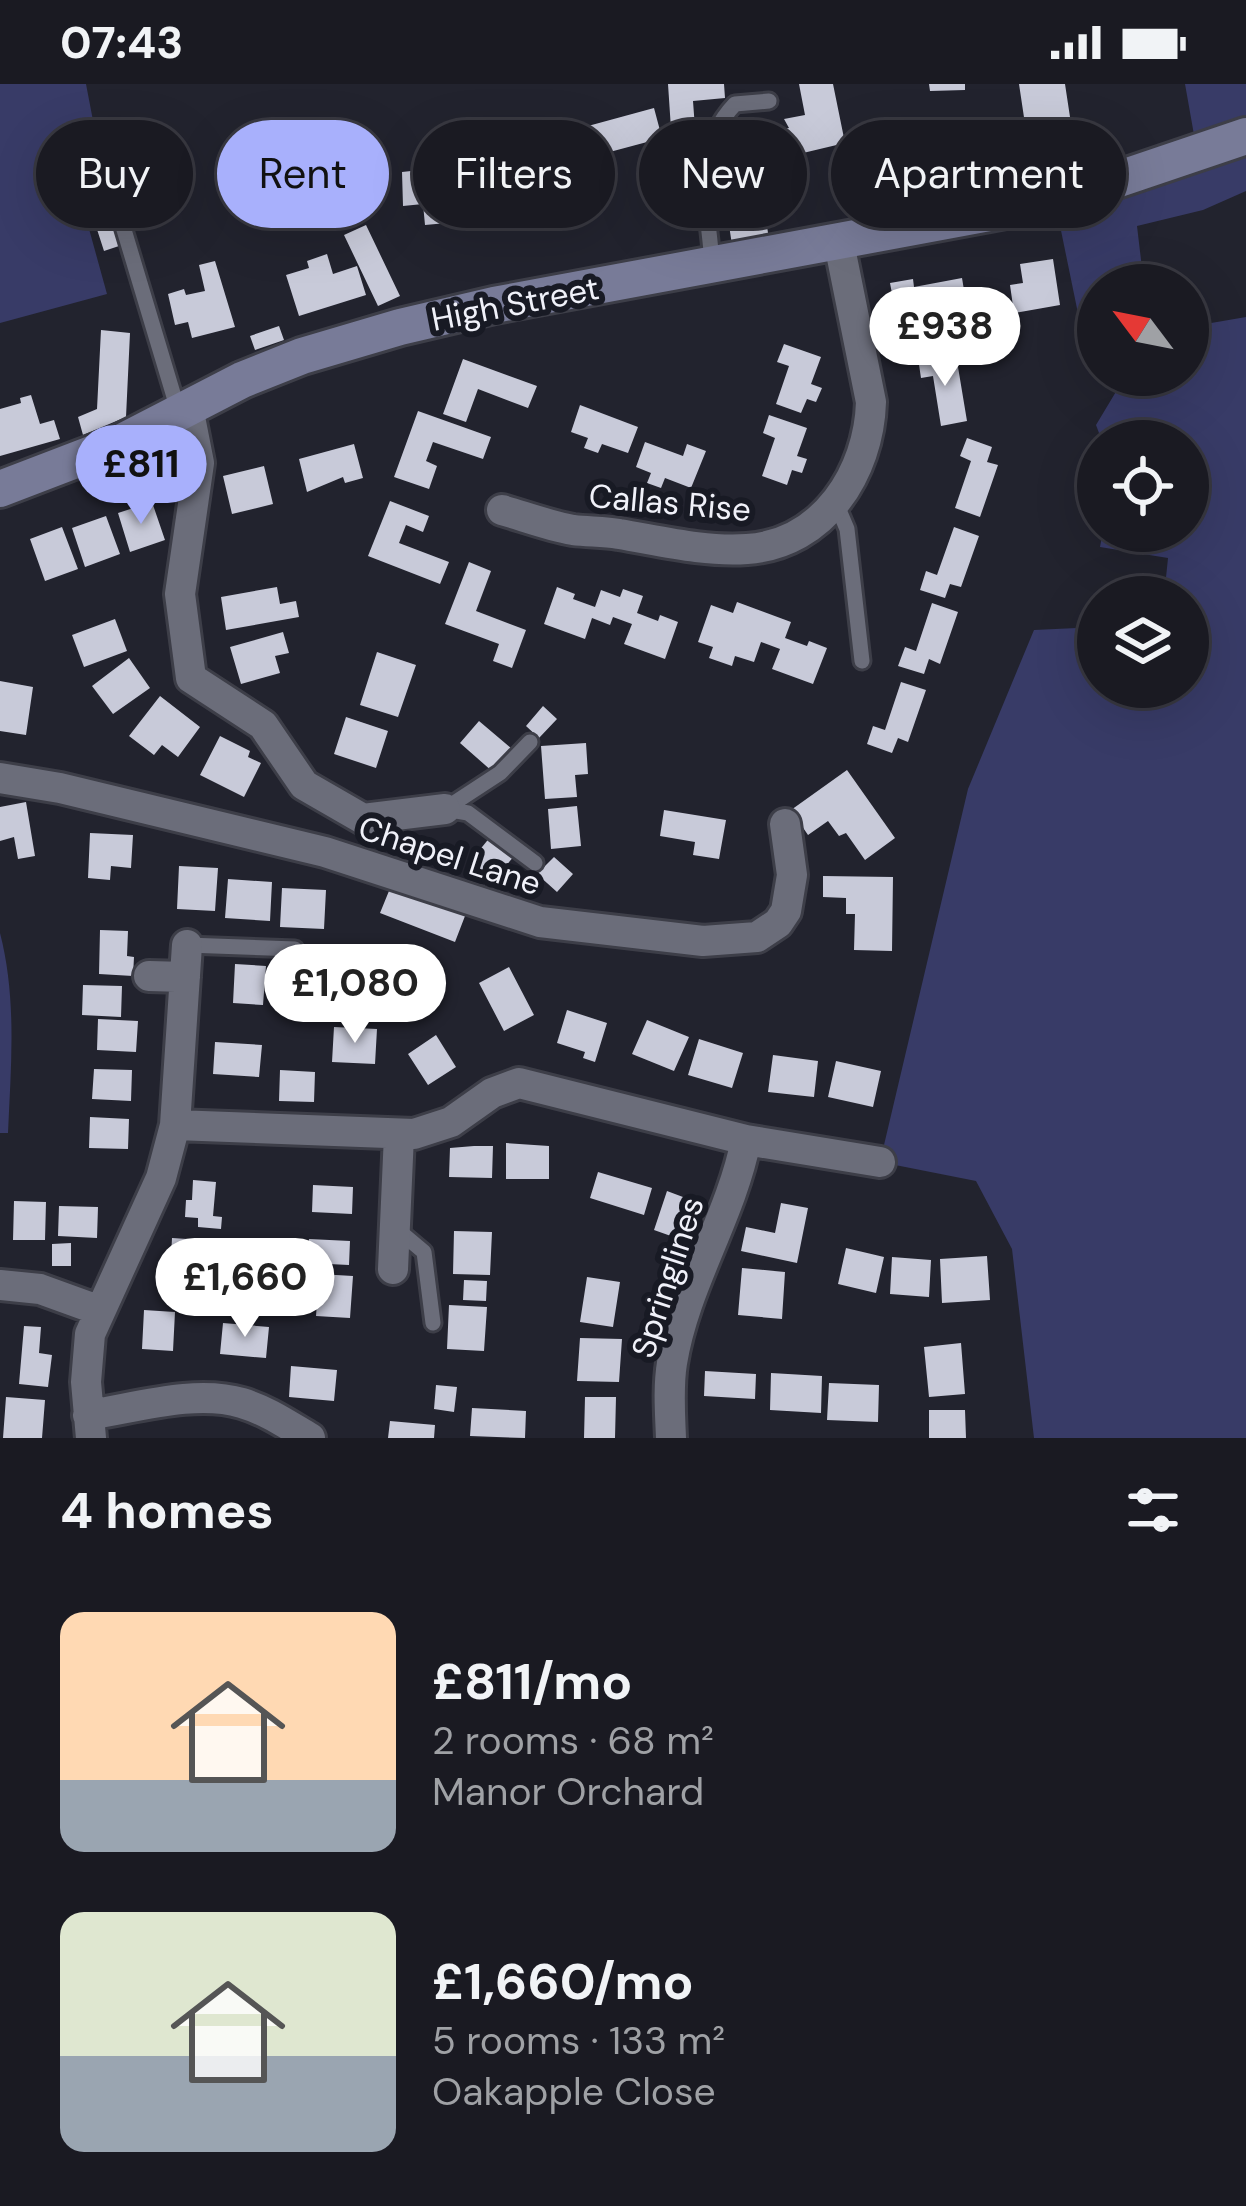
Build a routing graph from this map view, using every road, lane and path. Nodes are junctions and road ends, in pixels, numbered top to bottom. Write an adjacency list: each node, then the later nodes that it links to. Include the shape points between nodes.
1 (770, 100): 5 (lane, via 735,104 708,140)
2 (1246, 136): 4 (street, High Street, via 1054,201)
3 (125, 228): 6 (lane)
4 (839, 243): 5 (street, High Street); 8 (street, Callas Rise, via 871,402 865,452)
5 (712, 266): 6 (street, High Street, via 400,327 302,356)
6 (183, 410): 7 (street, High Street); 13 (street, via 199,463 180,594 191,677 263,725 304,785 362,819)
7 (0, 489)
8 (836, 503): 9 (street, Callas Rise, via 778,544 750,549 572,530); 10 (lane, via 847,529)
9 (502, 510)
10 (862, 661)
11 (530, 742): 13 (lane)
12 (0, 778): 14 (street, Chapel Lane, via 325,852 540,922 704,941 757,937 778,923 793,875)
13 (445, 809): 15 (lane, via 468,813)
14 (785, 824)
15 (535, 863)
16 (188, 945): 17 (lane); 19 (street)
17 (295, 950)
18 (149, 976): 19 (street)
19 (185, 977): 20 (street)
20 (175, 1125): 21 (street); 27 (street, via 161,1178)
21 (399, 1135): 22 (street, via 452,1122 519,1084); 24 (street)
22 (746, 1140): 23 (street); 31 (street, Springlines, via 677,1340)
23 (880, 1162)
24 (393, 1232): 25 (street); 28 (lane, via 424,1252)
25 (393, 1269)
26 (0, 1285): 27 (street, via 40,1289)
27 (98, 1310): 29 (street, via 87,1356)
28 (433, 1323)
29 (89, 1427): 30 (street, via 155,1404 230,1400)
30 (310, 1438)
31 (671, 1438)

